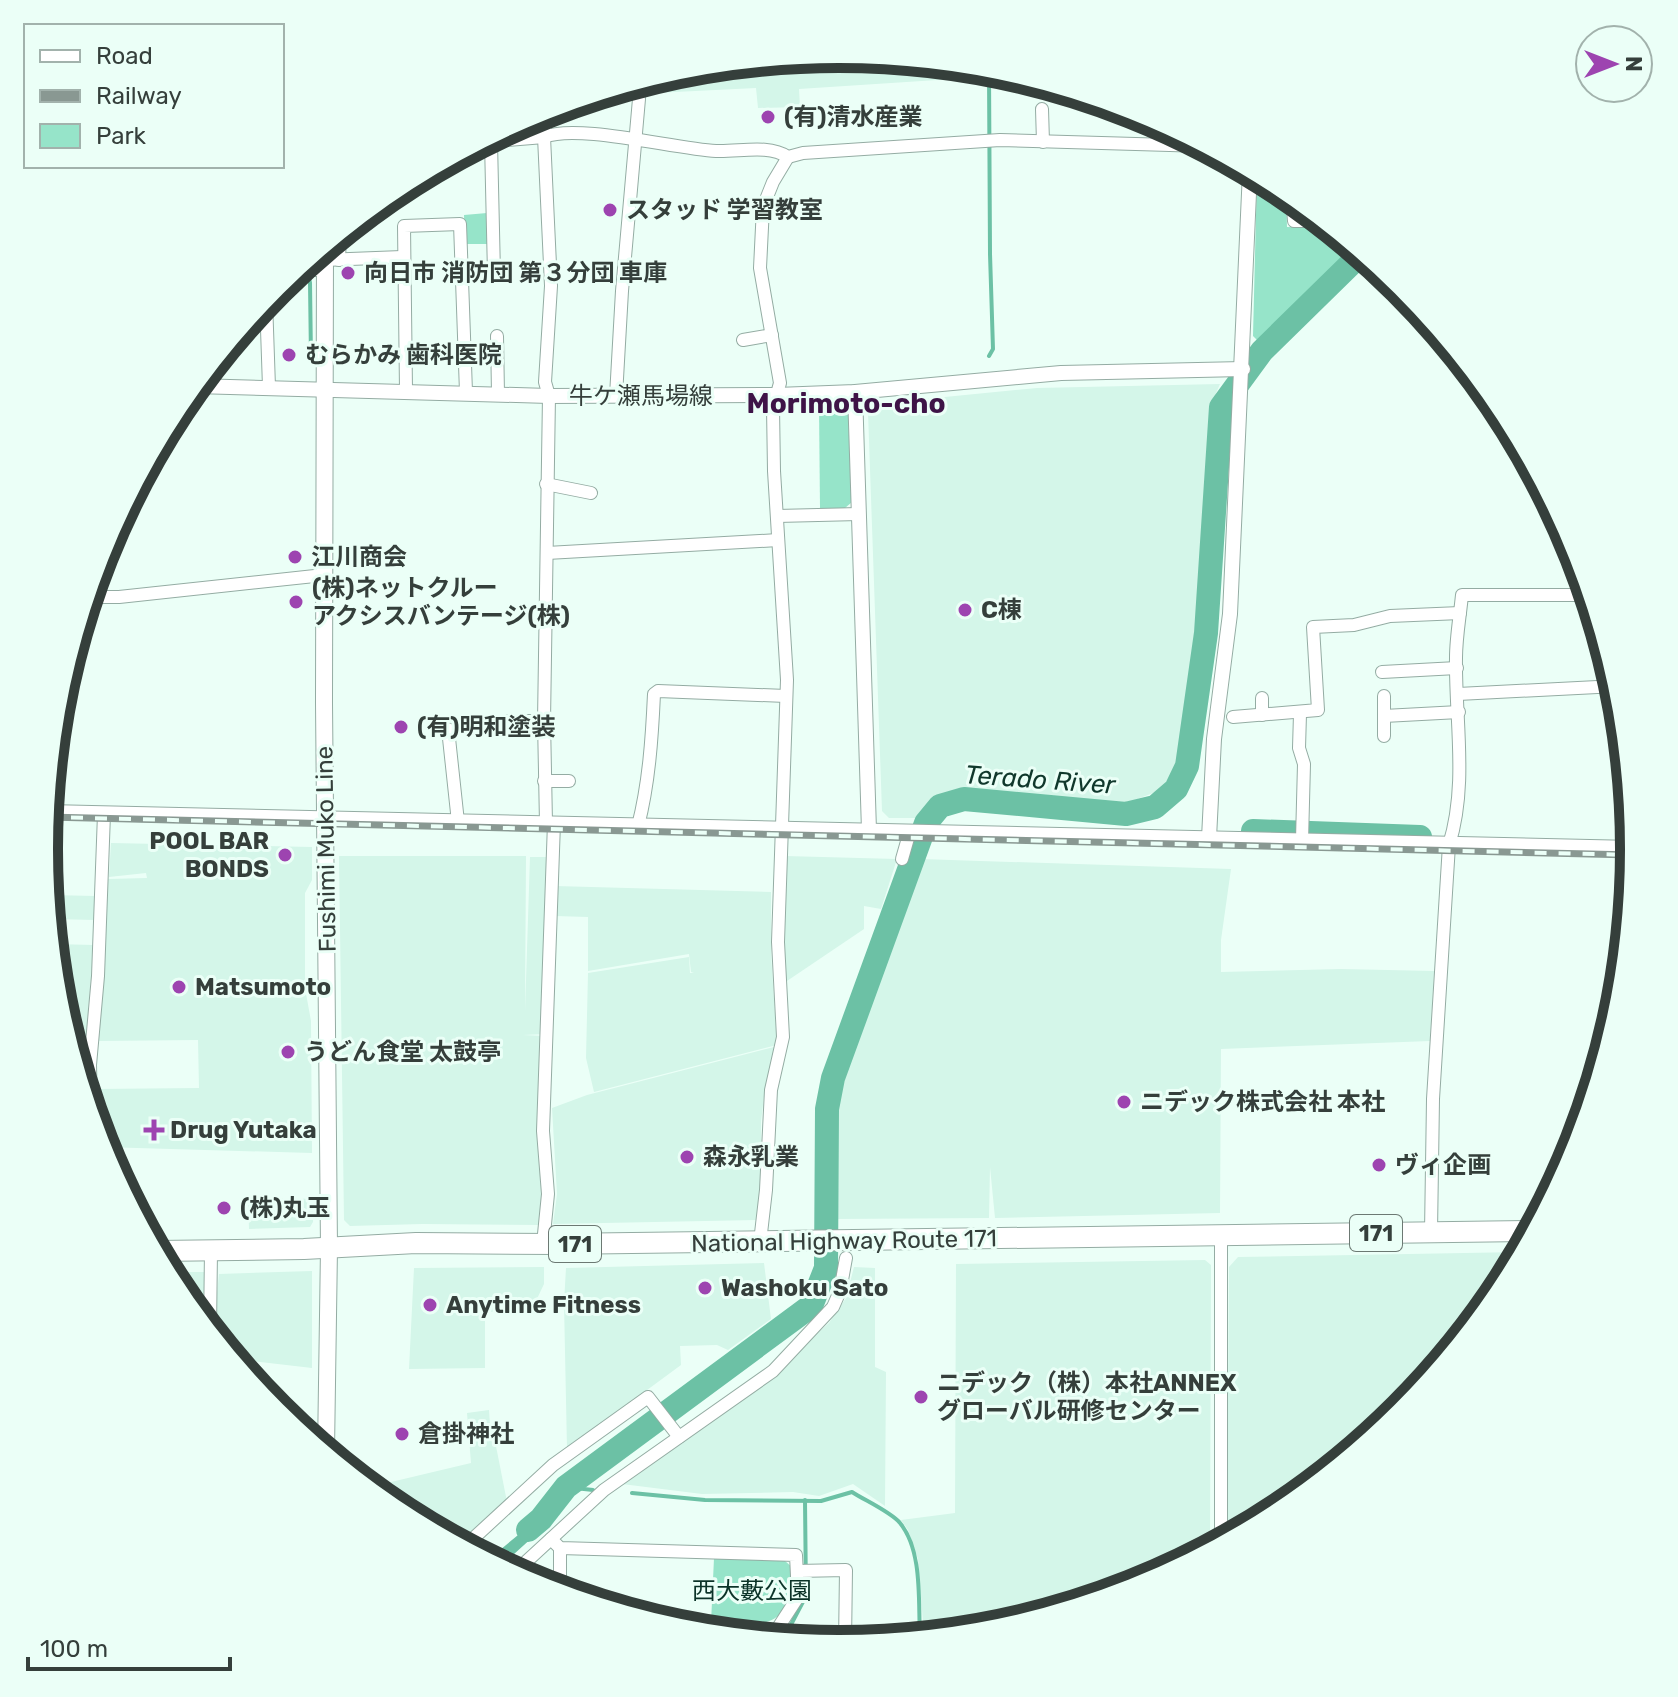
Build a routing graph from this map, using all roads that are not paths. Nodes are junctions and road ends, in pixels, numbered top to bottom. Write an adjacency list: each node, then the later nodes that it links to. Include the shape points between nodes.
1 (639, 99): 6 (street)
2 (1042, 109): 7 (street)
3 (545, 125): 4 (street)
4 (544, 137): 5 (street); 6 (street, via 553,133); 28 (street, via 551,286 545,382)
5 (512, 140)
6 (636, 140): 10 (street, via 715,151 777,150); 29 (street)
7 (1043, 142): 8 (street); 10 (street)
8 (1178, 145)
9 (487, 152): 14 (street)
10 (788, 157): 16 (street, via 763,207 760,268)
11 (1250, 184): 19 (street)
12 (402, 257): 13 (street); 23 (street); 24 (street, via 404,226 460,224)
13 (328, 259): 22 (main road, Fushimi Muko Line)
14 (494, 274)
15 (267, 318): 21 (street)
16 (772, 335): 18 (street); 27 (street)
17 (497, 336): 26 (street)
18 (743, 340)
19 (1243, 369): 25 (street, 牛ケ瀬馬場線, via 1061,373); 67 (street, via 1230,614 1214,739)
20 (210, 386): 21 (street, 牛ケ瀬馬場線)
21 (269, 387): 22 (street, 牛ケ瀬馬場線)
22 (325, 388): 23 (street, 牛ケ瀬馬場線); 36 (main road, Fushimi Muko Line)
23 (406, 390): 24 (street, 牛ケ瀬馬場線)
24 (466, 392): 26 (street, 牛ケ瀬馬場線)
25 (855, 392): 27 (street, 牛ケ瀬馬場線); 32 (street)
26 (498, 394): 28 (street, 牛ケ瀬馬場線)
27 (777, 395): 29 (street, 牛ケ瀬馬場線); 33 (street)
28 (549, 396): 29 (street, 牛ケ瀬馬場線); 30 (street)
29 (616, 396)
30 (546, 484): 31 (street); 35 (street)
31 (591, 493)
32 (859, 514): 33 (street); 65 (street)
33 (777, 516): 34 (street)
34 (778, 540): 35 (street); 44 (street)
35 (547, 553): 53 (street)
36 (324, 575): 38 (street); 60 (main road, Fushimi Muko Line)
37 (1578, 595): 39 (street, via 1462,595)
38 (99, 597)
39 (1460, 613): 40 (street); 48 (street, via 1313,627 1318,710)
40 (1457, 668): 41 (street); 43 (street)
41 (1382, 672)
42 (1603, 687): 43 (street)
43 (1458, 694): 47 (street)
44 (786, 696): 63 (street, via 654,694); 64 (street)
45 (1384, 696): 50 (street)
46 (1262, 698): 49 (street)
47 (1459, 712): 50 (street); 69 (street, via 1460,759)
48 (1300, 714): 49 (street); 68 (street)
49 (1262, 715): 51 (street)
50 (1384, 716): 55 (street)
51 (1233, 717)
52 (493, 721): 53 (street)
53 (544, 721): 56 (street)
54 (440, 729): 61 (street, via 448,729)
55 (1384, 736)
56 (544, 781): 57 (street); 62 (street)
57 (569, 781)
58 (59, 812): 59 (street)
59 (104, 814): 60 (street); 72 (street)
60 (326, 819): 61 (street); 79 (main road, Fushimi Muko Line)
61 (458, 822): 62 (street)
62 (550, 823): 63 (street); 77 (street, via 543,1131 548,1194)
63 (638, 826): 64 (street)
64 (783, 829): 65 (street); 76 (street, via 778,942 783,1037 771,1090)
65 (869, 830): 66 (street)
66 (920, 831): 67 (street); 71 (street)
67 (1209, 838): 68 (street)
68 (1302, 840): 69 (street)
69 (1449, 845): 70 (street); 74 (street, via 1433,1099)
70 (1620, 848)
71 (902, 859)
72 (90, 1069)
73 (1519, 1231): 74 (highway, National Highway Route 171 / 171)
74 (1431, 1232): 75 (highway, National Highway Route 171 / 171)
75 (1221, 1235): 78 (highway, National Highway Route 171 / 171); 85 (street)
76 (760, 1242): 77 (highway, National Highway Route 171 / 171); 78 (highway, National Highway Route 171 / 171)
77 (543, 1244): 79 (highway, National Highway Route 171 / 171)
78 (834, 1247): 83 (street, via 840,1291 823,1320 773,1371)
79 (329, 1248): 81 (highway, National Highway Route 171 / 171); 84 (main road, Fushimi Muko Line)
80 (171, 1251): 81 (highway, National Highway Route 171 / 171)
81 (211, 1251): 82 (street)
82 (210, 1311)
83 (679, 1437): 86 (street, via 648,1397 553,1465); 87 (street, via 604,1490)
84 (326, 1438)
85 (1221, 1529)
86 (473, 1538)
87 (556, 1543): 88 (street); 89 (street, via 796,1555); 90 (street)
88 (527, 1564)
89 (797, 1571): 91 (street, via 798,1597); 92 (street, via 846,1570)
90 (559, 1577)
91 (778, 1627)
92 (845, 1630)

